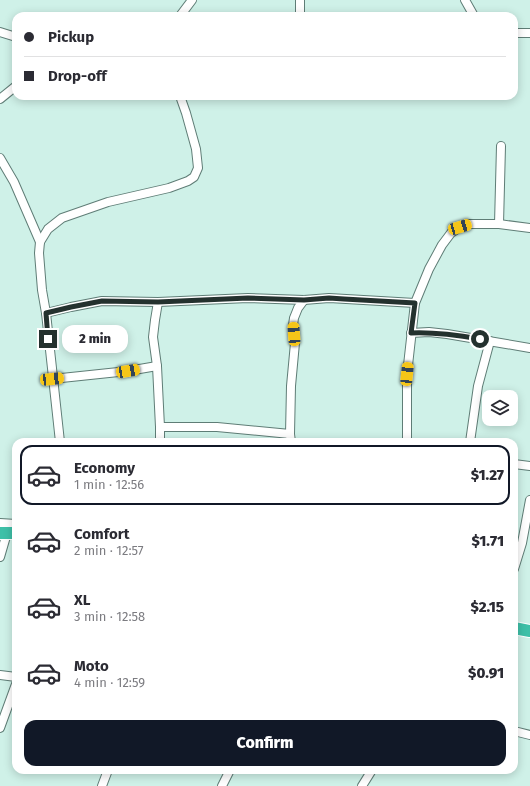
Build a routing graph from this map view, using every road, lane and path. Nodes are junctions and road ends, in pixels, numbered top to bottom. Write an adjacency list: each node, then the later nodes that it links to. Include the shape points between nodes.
1 (192, 0): 4 (street)
2 (300, 0): 5 (street)
3 (465, 0): 6 (street)
4 (183, 12)
5 (300, 12)
6 (472, 12)
7 (0, 32): 10 (street)
8 (518, 33): 9 (street)
9 (530, 33)
10 (12, 36)
11 (12, 89): 12 (street)
12 (0, 99)
13 (181, 100): 18 (street, via 196,149 198,168 194,177 169,188 108,202 62,218 48,229)
14 (500, 146): 16 (street)
15 (0, 158): 18 (street, via 14,182)
16 (499, 224): 17 (street); 21 (street, via 468,224 451,233 429,269)
17 (530, 228)
18 (40, 242): 22 (street, via 42,290)
19 (304, 300): 20 (street, via 248,298); 21 (street, via 329,298); 31 (street, via 298,308 293,325 295,343 291,386)
20 (158, 302): 22 (street, via 102,301); 26 (street, via 153,338)
21 (415, 303): 23 (street)
22 (46, 313): 27 (street)
23 (411, 333): 24 (street, via 429,332); 32 (street, via 407,374)
24 (490, 341): 25 (street); 33 (street, via 478,386)
25 (530, 348)
26 (157, 366): 27 (street); 28 (street)
27 (52, 379): 29 (street)
28 (160, 427): 30 (street); 31 (street, via 217,427)
29 (59, 438)
30 (160, 438)
31 (291, 438)
32 (407, 438)
33 (471, 438)
34 (518, 464): 35 (street)
35 (530, 466)
36 (530, 500): 40 (street)
37 (0, 523): 38 (street)
38 (12, 524)
39 (8, 533): 41 (street)
40 (518, 556)
41 (0, 557)
42 (518, 629): 43 (highway)
43 (530, 631)
44 (0, 675): 45 (street)
45 (12, 676)
46 (12, 695): 47 (street)
47 (0, 728)
48 (518, 732): 49 (street)
49 (530, 735)
50 (106, 774): 53 (street)
51 (228, 774): 54 (street)
52 (370, 774): 55 (street)
53 (102, 786)
54 (222, 786)
55 (362, 786)

